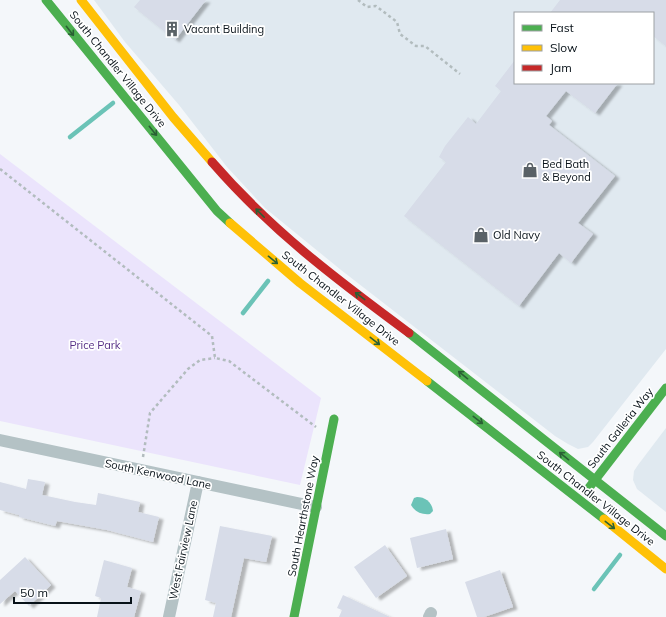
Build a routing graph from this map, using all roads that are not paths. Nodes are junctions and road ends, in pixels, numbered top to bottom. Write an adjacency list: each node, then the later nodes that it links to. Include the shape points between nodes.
1 (46, 0): 8 (street, South Chandler Village Drive, one-way to 8, via 217,211 300,283)
2 (81, 0): 6 (street, South Chandler Village Drive, one-way to 2, via 274,227 236,190 199,148)
3 (666, 388): 6 (street, South Galleria Way)
4 (334, 419): 9 (street, South Hearthstone Way)
5 (0, 440): 7 (street, South Kenwood Lane)
6 (595, 481): 8 (street, South Galleria Way); 10 (street, South Chandler Village Drive)
7 (198, 482): 9 (street, South Kenwood Lane); 12 (street, West Fairview Lane)
8 (579, 501): 11 (street, South Chandler Village Drive, one-way to 11)
9 (316, 507): 13 (street, South Hearthstone Way)
10 (666, 536)
11 (666, 569)
12 (169, 617)
13 (294, 617)

